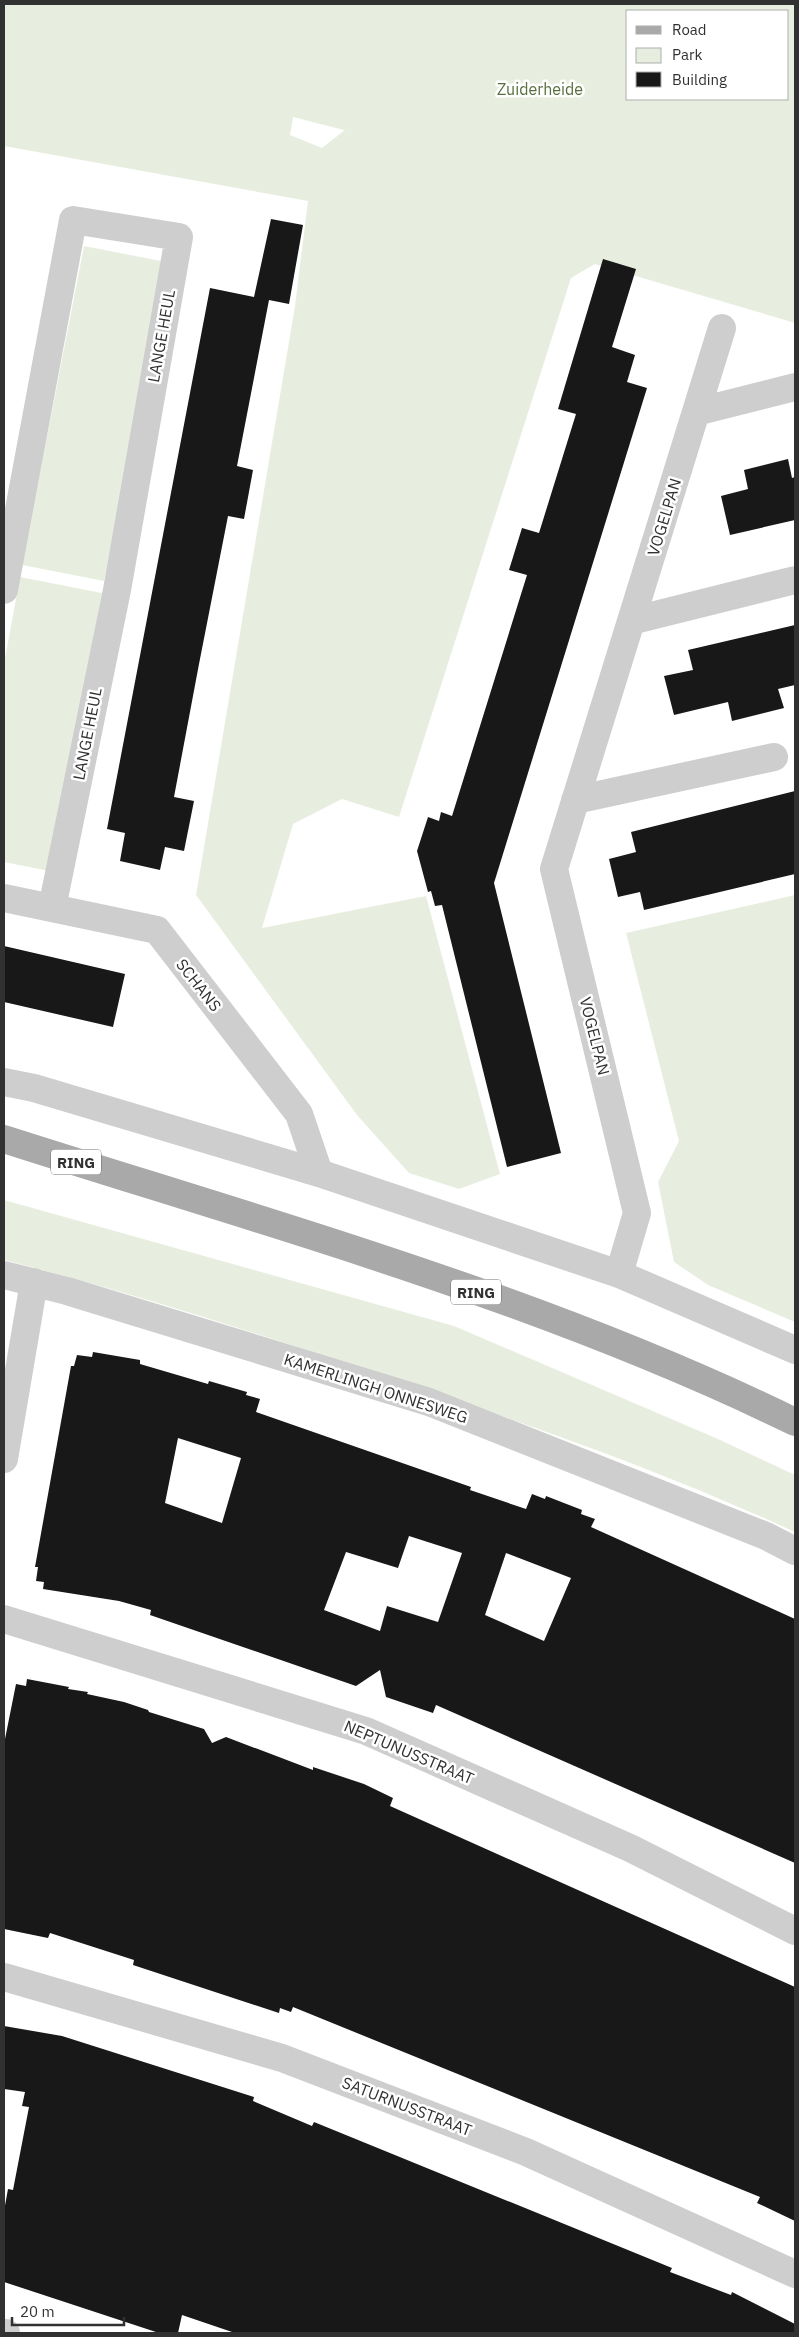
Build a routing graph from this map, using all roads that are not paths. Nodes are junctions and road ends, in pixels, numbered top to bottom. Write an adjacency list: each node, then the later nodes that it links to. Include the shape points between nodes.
1 (722, 328): 3 (street, VOGELPAN)
2 (795, 387): 3 (street)
3 (696, 412): 6 (street, VOGELPAN)
4 (795, 580): 6 (street)
5 (4, 590): 10 (street, LANGE HEUL, via 73,220 179,237 117,590)
6 (631, 621): 8 (street, VOGELPAN)
7 (774, 757): 8 (street)
8 (575, 800): 16 (street, VOGELPAN, via 554,869 637,1213)
9 (4, 898): 10 (street, SCHANS)
10 (52, 908): 14 (street, SCHANS, via 158,930 299,1114)
11 (4, 1082): 14 (street, via 34,1088)
12 (4, 1139): 15 (main road, RING)
13 (4, 1155): 15 (main road, RING)
14 (319, 1173): 16 (street)
15 (148, 1185): 20 (main road, RING, via 364,1253 586,1330)
16 (619, 1274): 19 (street)
17 (4, 1275): 18 (street, KAMERLINGH ONNESWEG)
18 (34, 1282): 21 (street); 22 (street, KAMERLINGH ONNESWEG, via 429,1402 766,1536)
19 (795, 1350)
20 (795, 1422)
21 (4, 1459)
22 (795, 1551)
23 (4, 1619): 24 (street, NEPTUNUSSTRAAT, via 366,1731 630,1848)
24 (795, 1932)
25 (4, 1977): 26 (street, SATURNUSSTRAAT, via 282,2058 526,2152)
26 (795, 2274)

